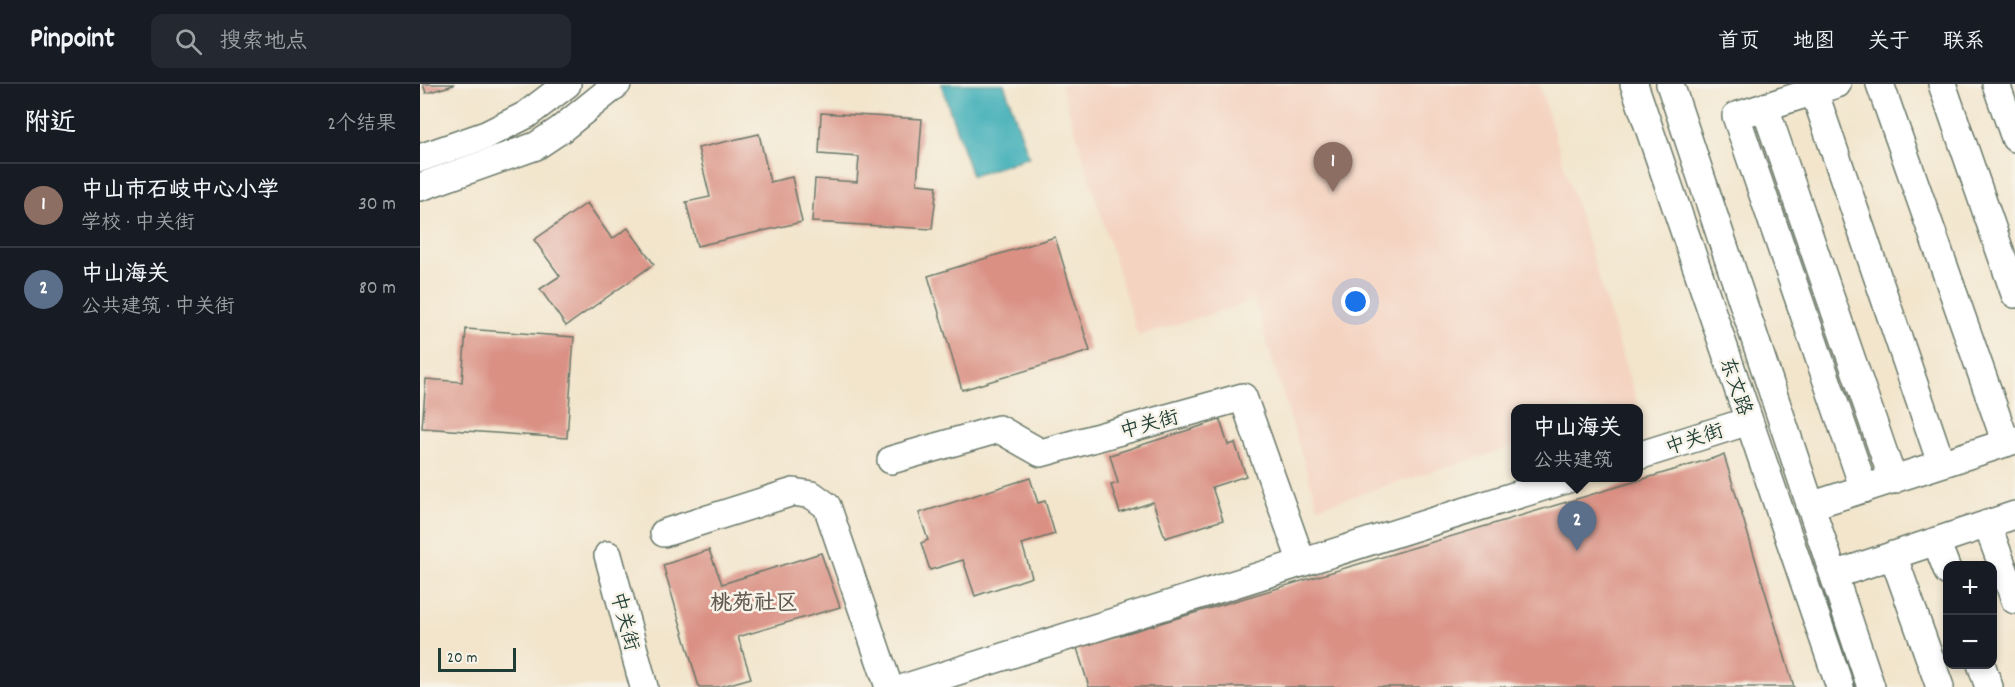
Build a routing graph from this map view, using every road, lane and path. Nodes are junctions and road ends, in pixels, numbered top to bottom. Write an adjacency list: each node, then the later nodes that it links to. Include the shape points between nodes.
1 (567, 84): 11 (street, via 526,115 486,135)
2 (617, 84): 12 (street, via 536,146)
3 (1634, 84): 14 (street, 东文路)
4 (1670, 84): 22 (street, 东文路)
5 (1880, 84): 15 (street)
6 (1942, 84): 13 (street)
7 (1996, 84): 10 (street)
8 (1825, 88): 9 (street); 18 (street)
9 (1765, 107): 19 (street); 21 (street, via 1736,116)
10 (2015, 138)
11 (420, 158)
12 (420, 187)
13 (2015, 294)
14 (1749, 421): 16 (street, 中关街); 37 (street, 东文路)
15 (2010, 441): 18 (street)
16 (1643, 454)
17 (891, 460): 30 (street, 中关街, via 999,429 1041,453 1243,397)
18 (1941, 463): 19 (street)
19 (1893, 480): 21 (street)
20 (1555, 482): 30 (street)
21 (1864, 489): 22 (street)
22 (1810, 506): 31 (street, 东文路)
23 (2015, 515): 24 (street)
24 (1987, 524): 26 (street); 32 (street)
25 (664, 533): 35 (street, via 793,492 813,495 827,506)
26 (1936, 541): 28 (street); 29 (street)
27 (608, 555): 34 (street, 中关街)
28 (1893, 555): 31 (street); 39 (street)
29 (1943, 561)
30 (1302, 563): 36 (street)
31 (1834, 575): 38 (street, 东文路)
32 (2015, 600)
33 (1983, 669): 40 (street)
34 (644, 687)
35 (889, 687)
36 (907, 687)
37 (1840, 687)
38 (1871, 687)
39 (1940, 687)
40 (1989, 687)

